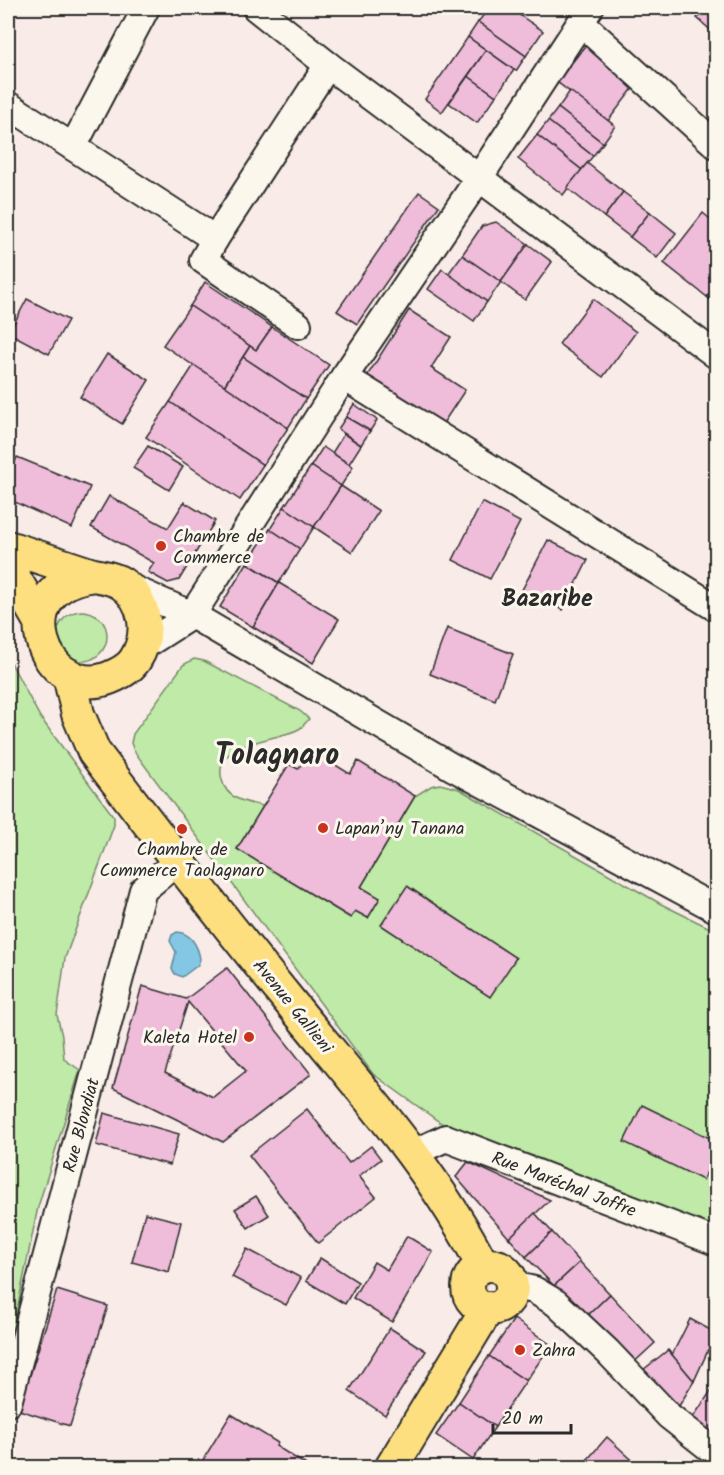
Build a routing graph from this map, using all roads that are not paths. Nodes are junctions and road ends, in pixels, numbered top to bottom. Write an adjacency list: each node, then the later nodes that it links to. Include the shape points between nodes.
1 (146, 8): 7 (street)
2 (256, 8): 4 (street)
3 (585, 15): 6 (street); 8 (street)
4 (328, 65): 8 (street); 9 (street)
5 (8, 105): 7 (street)
6 (717, 145)
7 (73, 147): 9 (street)
8 (479, 178): 11 (street); 12 (street)
9 (215, 239): 10 (street, via 203,260)
10 (298, 325)
11 (717, 355)
12 (344, 377): 16 (street); 17 (street)
13 (8, 547): 15 (main road)
14 (8, 567): 18 (main road)
15 (108, 579): 17 (street); 18 (main road, via 79,577 65,583 44,606); 19 (main road, via 135,596 143,612)
16 (717, 608)
17 (192, 615): 19 (street); 24 (street, via 452,767)
18 (40, 622): 20 (main road, via 40,638 46,653)
19 (142, 647): 21 (main road, via 120,674)
20 (69, 675): 21 (main road, via 86,681); 22 (main road, Avenue Gallieni, via 78,714)
21 (103, 680): 22 (main road)
22 (94, 752): 23 (main road, Avenue Gallieni)
23 (177, 862): 25 (main road, Avenue Gallieni); 30 (street, Rue Blondiat, via 143,890)
24 (717, 909)
25 (413, 1153): 26 (street, Rue Maréchal Joffre, via 446,1138); 27 (main road, Avenue Gallieni, via 465,1231)
26 (717, 1242)
27 (483, 1266): 28 (main road, via 502,1268); 29 (main road, via 472,1275 469,1289 475,1302)
28 (512, 1285): 29 (main road, via 505,1302); 31 (street, via 534,1290 556,1303 669,1416)
29 (488, 1308): 32 (main road)
30 (8, 1403)
31 (717, 1453)
32 (391, 1467)

